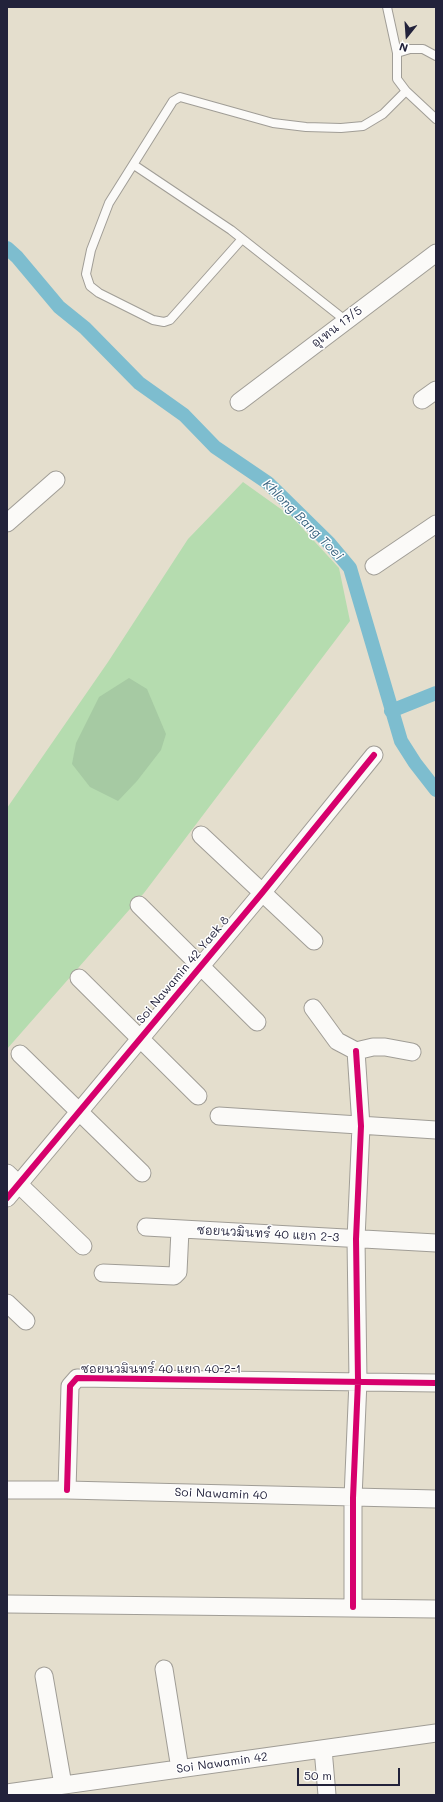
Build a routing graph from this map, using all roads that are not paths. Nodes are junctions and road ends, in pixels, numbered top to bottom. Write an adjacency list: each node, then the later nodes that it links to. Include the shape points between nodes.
1 (387, 7): 2 (lane)
2 (396, 53): 3 (lane, via 423,49); 4 (lane, via 397,79)
3 (436, 56)
4 (406, 91): 5 (lane); 6 (lane, via 383,114 363,126 341,128 273,123 180,97 173,101)
5 (436, 119)
6 (134, 165): 7 (lane); 7 (lane, via 110,203 91,250 86,274 90,286 99,293 153,320 170,320)
7 (242, 239): 9 (lane)
8 (436, 253): 9 (street, อุเทน 17/5)
9 (345, 320): 10 (street, อุเทน 17/5)
10 (239, 402)
11 (56, 480): 12 (street)
12 (7, 523)
13 (436, 524): 14 (street)
14 (374, 566)
15 (374, 755): 17 (street, Soi Nawamin 42 Yaek 8)
16 (201, 835): 17 (street)
17 (262, 893): 19 (street); 20 (street, Soi Nawamin 42 Yaek 8)
18 (139, 905): 20 (street)
19 (314, 940)
20 (200, 966): 23 (street); 24 (street, Soi Nawamin 42 Yaek 8)
21 (79, 978): 24 (street)
22 (313, 1008): 25 (street, via 337,1041)
23 (257, 1022)
24 (140, 1038): 28 (street); 29 (street, Soi Nawamin 42 Yaek 8)
25 (356, 1051): 26 (street, via 385,1047); 31 (street)
26 (412, 1052)
27 (20, 1054): 29 (street)
28 (198, 1096)
29 (79, 1112): 33 (street); 34 (street, Soi Nawamin 42 Yaek 8)
30 (219, 1116): 31 (street)
31 (362, 1126): 32 (street); 38 (street)
32 (436, 1130)
33 (142, 1173)
34 (13, 1178): 35 (street, Soi Nawamin 42 Yaek 8); 40 (street)
35 (7, 1198)
36 (146, 1227): 37 (street, ซอยนวมินทร์ 40 แยก 2-3)
37 (180, 1230): 38 (street, ซอยนวมินทร์ 40 แยก 2-3); 41 (street, ซอยนวมินทร์ 40 แยก 2-3, via 178,1272 174,1276)
38 (356, 1239): 39 (street, ซอยนวมินทร์ 40 แยก 2-3); 44 (street)
39 (436, 1243)
40 (83, 1246)
41 (102, 1273)
42 (7, 1303): 43 (street)
43 (26, 1321)
44 (358, 1381): 45 (street, ซอยนวมินทร์ 40 แยก 40-2-1); 47 (street, ซอยนวมินทร์ 40 แยก 40-2-1, via 77,1378 70,1386); 48 (street)
45 (436, 1383)
46 (7, 1490): 47 (street, Soi Nawamin 40)
47 (67, 1490): 48 (street, Soi Nawamin 40)
48 (353, 1498): 49 (street, Soi Nawamin 40); 51 (street)
49 (436, 1500)
50 (7, 1604): 51 (street)
51 (353, 1607): 52 (street)
52 (436, 1609)
53 (164, 1669): 57 (street)
54 (44, 1676): 58 (street)
55 (436, 1733): 56 (street, Soi Nawamin 42)
56 (323, 1748): 57 (street, Soi Nawamin 42); 60 (street)
57 (180, 1768): 58 (street, Soi Nawamin 42)
58 (63, 1785): 59 (street, Soi Nawamin 42)
59 (7, 1793)
60 (327, 1795)

